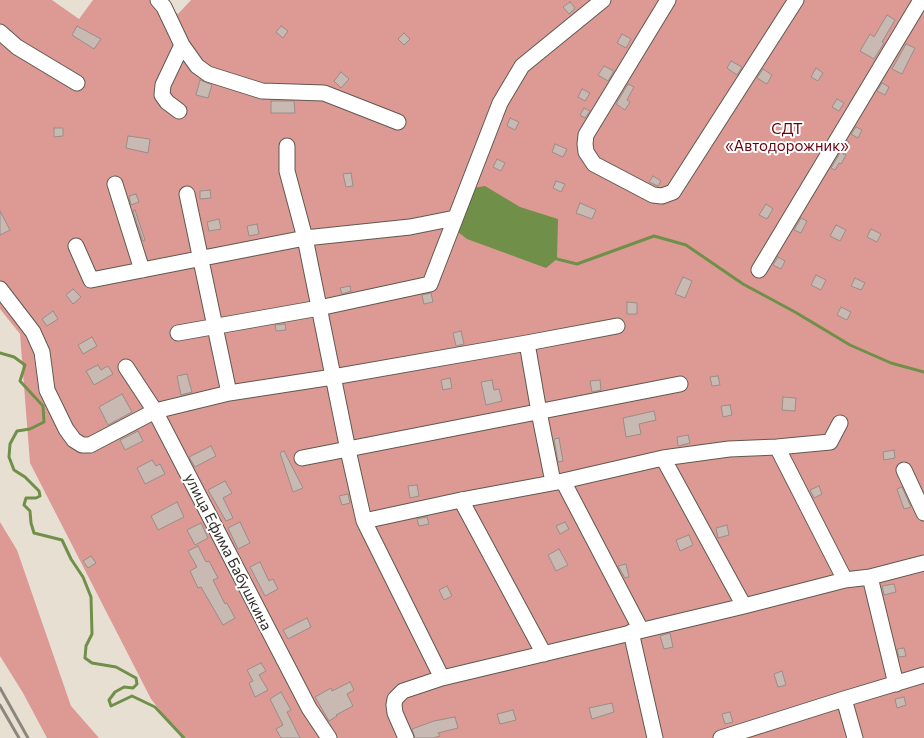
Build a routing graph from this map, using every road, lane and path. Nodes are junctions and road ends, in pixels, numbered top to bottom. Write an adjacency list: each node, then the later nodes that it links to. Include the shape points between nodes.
1 (158, 0): 7 (street)
2 (603, 0): 14 (street, via 522,66 500,103)
3 (668, 0): 4 (street, via 586,135 585,144 594,164 653,195 662,196 673,192)
4 (796, 0)
5 (921, 0): 19 (street)
6 (0, 32): 8 (street, via 17,47)
7 (182, 45): 9 (street, via 163,85 162,95); 10 (street, via 197,66 208,74 262,91 324,92)
8 (77, 83)
9 (179, 111)
10 (398, 122)
11 (287, 146): 15 (street, via 287,171)
12 (116, 184): 18 (street)
13 (187, 194): 17 (street)
14 (456, 218): 15 (street, via 410,228); 21 (street, via 430,284)
15 (304, 238): 17 (street); 21 (street)
16 (76, 246): 18 (street, via 91,280)
17 (201, 260): 18 (street); 22 (street)
18 (142, 270)
19 (759, 270)
20 (0, 289): 30 (street, via 39,342 47,390 74,440 90,445)
21 (319, 308): 22 (street); 27 (street)
22 (215, 326): 24 (street); 29 (street)
23 (617, 326): 25 (street)
24 (178, 333)
25 (527, 344): 27 (street); 31 (street)
26 (126, 367): 30 (street, улица Ефима Бабушкина)
27 (333, 377): 29 (street); 34 (street)
28 (680, 384): 31 (street)
29 (229, 393): 30 (street)
30 (156, 411): 53 (street, улица Ефима Бабушкина, via 309,708)
31 (538, 412): 34 (street); 38 (street)
32 (840, 423): 33 (street, via 830,442)
33 (778, 447): 36 (street, via 729,449); 44 (street)
34 (348, 450): 35 (street); 41 (street)
35 (302, 458)
36 (663, 458): 38 (street); 45 (street)
37 (904, 470): 40 (street)
38 (558, 481): 39 (street); 46 (street)
39 (462, 500): 41 (street); 47 (street)
40 (924, 513)
41 (364, 521): 49 (street)
42 (924, 563): 43 (street)
43 (870, 577): 44 (street); 50 (street)
44 (845, 580): 45 (street)
45 (744, 606): 46 (street)
46 (636, 631): 47 (street); 55 (street)
47 (544, 654): 49 (street)
48 (924, 675): 50 (street)
49 (442, 678): 54 (street, via 403,691 395,699 395,713)
50 (896, 684): 51 (street)
51 (844, 698): 52 (street); 57 (street)
52 (766, 732): 56 (street)
53 (329, 738)
54 (406, 738)
55 (655, 738)
56 (721, 738)
57 (855, 738)

